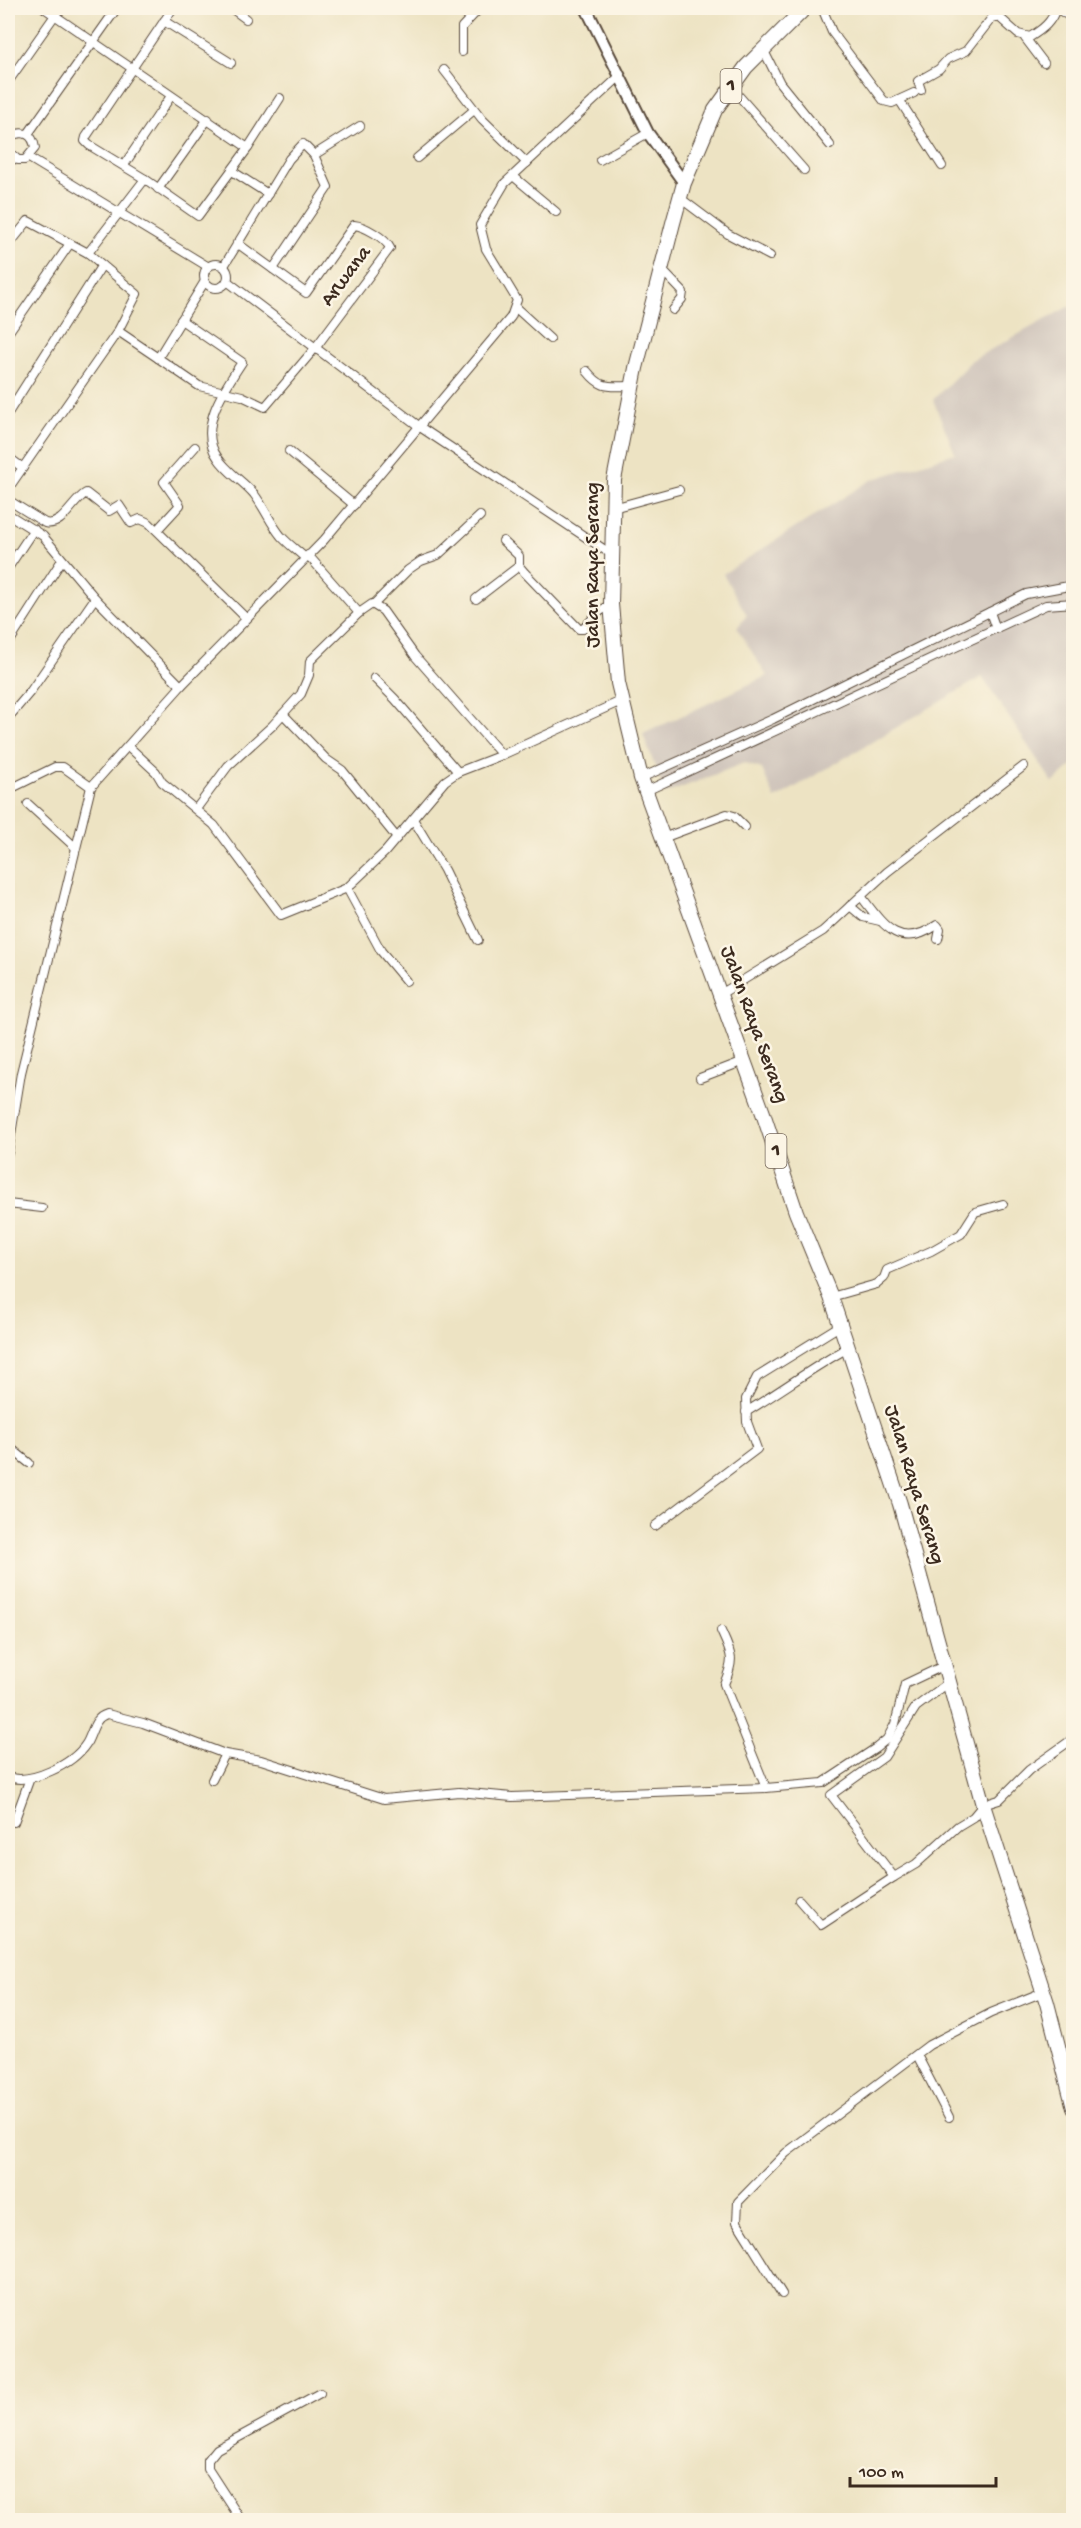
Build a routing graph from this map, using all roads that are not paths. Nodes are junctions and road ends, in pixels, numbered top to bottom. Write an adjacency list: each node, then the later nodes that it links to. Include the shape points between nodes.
1 (44, 8): 11 (street)
2 (117, 8): 17 (street)
3 (173, 8): 15 (street)
4 (231, 8): 13 (street)
5 (480, 8): 19 (street, via 462,27)
6 (586, 8): 24 (street)
7 (805, 8): 18 (highway, Jalan Raya Serang / 1)
8 (822, 8): 29 (street, via 832,32 875,92 884,101)
9 (988, 8): 12 (street)
10 (1056, 8): 14 (street); 16 (street, via 1044,29)
11 (58, 11): 17 (street); 25 (street)
12 (996, 18): 16 (street, via 1006,21); 29 (street, via 966,51 918,81 917,92)
13 (246, 19)
14 (1074, 19)
15 (164, 21): 20 (street); 22 (street)
16 (1025, 38): 21 (street)
17 (93, 40): 22 (street); 34 (street)
18 (763, 49): 26 (highway, Jalan Raya Serang / 1); 36 (street, via 780,83)
19 (462, 52)
20 (231, 63)
21 (1044, 63)
22 (134, 69): 27 (street); 44 (street, via 85,141)
23 (444, 70): 30 (street)
24 (620, 76): 33 (street); 43 (street)
25 (8, 82)
26 (731, 87): 46 (street); 50 (highway, Jalan Raya Serang / 1, via 716,110)
27 (171, 96): 31 (street); 44 (street)
28 (280, 98): 37 (street)
29 (900, 101): 45 (street)
30 (474, 110): 41 (street); 43 (street)
31 (208, 119): 37 (street); 51 (street)
32 (360, 126): 39 (street)
33 (648, 133): 42 (street); 50 (street)
34 (28, 134): 35 (street, via 20,132); 40 (street, via 35,148)
35 (8, 141): 38 (street)
36 (830, 146)
37 (248, 148): 47 (street)
38 (8, 155): 40 (street, via 18,160)
39 (314, 155): 52 (street, via 303,144); 65 (street, via 328,187)
40 (30, 158): 55 (street)
41 (417, 158)
42 (600, 160)
43 (527, 163): 48 (street)
44 (124, 165): 49 (street)
45 (942, 166)
46 (804, 170)
47 (232, 171): 51 (street, via 198,216); 52 (street)
48 (513, 176): 54 (street); 68 (street, via 480,225 486,249 516,300)
49 (145, 179): 51 (street); 55 (street)
50 (684, 183): 53 (highway, Jalan Raya Serang / 1)
51 (158, 189)
52 (268, 194): 56 (street)
53 (680, 198): 60 (street, via 728,234); 64 (highway, Jalan Raya Serang / 1)
54 (556, 212)
55 (118, 214): 59 (street); 62 (street)
56 (237, 243): 63 (street); 65 (street, Arwana)
57 (69, 245): 58 (street, via 28,221); 59 (street); 72 (street)
58 (8, 246)
59 (88, 253): 61 (street)
60 (770, 256)
61 (102, 265): 71 (street, via 137,294); 79 (street)
62 (207, 266): 63 (street); 66 (street)
63 (224, 266): 67 (street)
64 (661, 268): 69 (street, via 683,292); 77 (highway, Jalan Raya Serang / 1)
65 (273, 269): 74 (street, Arwana, via 306,293 354,225 387,243 388,252)
66 (205, 281): 67 (street, via 216,288); 70 (street)
67 (227, 281): 74 (street)
68 (516, 308): 73 (street); 80 (street)
69 (673, 310)
70 (181, 320): 75 (street); 78 (street, via 242,362)
71 (118, 331): 75 (street); 84 (street)
72 (8, 333)
73 (550, 339)
74 (316, 347): 78 (street, via 265,407); 80 (street)
75 (158, 358): 78 (street, via 199,386)
76 (587, 371): 77 (street, via 597,384)
77 (632, 386): 89 (highway, Jalan Raya Serang / 1, via 614,480)
78 (223, 392): 96 (street, via 211,422 211,447 267,510 281,535)
79 (8, 413)
80 (420, 427): 88 (street); 95 (street)
81 (195, 447): 93 (street, via 164,482 180,505)
82 (289, 452): 88 (street)
83 (8, 456): 84 (street)
84 (23, 468): 85 (street)
85 (8, 489)
86 (679, 490): 89 (street)
87 (8, 500): 93 (street, via 51,524 86,493 109,511 119,505 131,523 142,520)
88 (354, 505): 96 (street)
89 (613, 507): 95 (highway, Jalan Raya Serang / 1)
90 (8, 514): 92 (street)
91 (480, 516): 104 (street, via 438,555 408,570)
92 (34, 529): 97 (street); 99 (street)
93 (157, 530): 108 (street)
94 (503, 541): 98 (street, via 519,556)
95 (611, 554): 105 (highway, Jalan Raya Serang / 1)
96 (307, 556): 107 (street); 108 (street)
97 (62, 561): 101 (street); 110 (street)
98 (519, 566): 102 (street); 105 (street, via 579,629)
99 (8, 568)
100 (1074, 585): 106 (street, via 1026,594)
101 (95, 598): 112 (street); 115 (street)
102 (476, 599)
103 (1074, 603): 109 (street, via 1046,605)
104 (374, 604): 107 (street); 117 (street)
105 (611, 604): 113 (highway, Jalan Raya Serang / 1)
106 (990, 612): 109 (street); 120 (street, via 773,719)
107 (359, 613): 114 (street, via 310,661 307,683)
108 (246, 618): 112 (street)
109 (996, 629): 123 (street)
110 (8, 644)
111 (374, 678): 119 (street)
112 (181, 687): 116 (street)
113 (621, 701): 117 (street); 120 (highway, Jalan Raya Serang / 1)
114 (283, 714): 125 (street, via 228,766); 128 (street, via 318,752 342,770)
115 (8, 718)
116 (128, 746): 121 (street); 125 (street, via 162,782)
117 (502, 755): 119 (street)
118 (1024, 766): 132 (street)
119 (458, 772): 126 (street, via 435,790)
120 (641, 778): 123 (highway, Jalan Raya Serang / 1)
121 (91, 787): 122 (street, via 63,767 55,767); 130 (street)
122 (8, 790)
123 (646, 791): 129 (highway, Jalan Raya Serang / 1)
124 (28, 804): 130 (street)
125 (196, 809): 131 (street, via 230,843 281,915)
126 (413, 819): 128 (street); 136 (street, via 444,870)
127 (745, 827): 129 (street, via 727,814)
128 (397, 838): 131 (street)
129 (663, 838): 138 (highway, Jalan Raya Serang / 1)
130 (75, 847): 141 (street, via 21,1073)
131 (347, 888): 137 (street, via 381,951)
132 (861, 896): 133 (street); 134 (street)
133 (850, 906): 134 (street, via 863,917); 138 (street, via 823,931)
134 (880, 921): 135 (street, via 906,937 924,934 937,925)
135 (938, 939)
136 (478, 940)
137 (406, 981)
138 (719, 995): 139 (highway, Jalan Raya Serang / 1)
139 (744, 1061): 140 (street); 145 (highway, Jalan Raya Serang / 1, via 796,1212)
140 (700, 1078)
141 (8, 1153)
142 (8, 1204): 144 (street)
143 (1003, 1204): 145 (street, via 975,1212 961,1234 890,1268 877,1284)
144 (42, 1208)
145 (831, 1297): 146 (highway, Jalan Raya Serang / 1)
146 (841, 1325): 147 (highway, Jalan Raya Serang / 1); 148 (street, via 757,1377 746,1399)
147 (848, 1348): 148 (street); 153 (highway, Jalan Raya Serang / 1, via 900,1504)
148 (746, 1412): 151 (street, via 758,1445 754,1453)
149 (8, 1446): 150 (street)
150 (28, 1463)
151 (655, 1526)
152 (721, 1631): 160 (street, via 732,1656 724,1684)
153 (943, 1666): 154 (highway, Jalan Raya Serang / 1); 160 (street, via 905,1684 887,1739 850,1767 823,1783)
154 (948, 1683): 161 (highway, Jalan Raya Serang / 1); 163 (street, via 916,1707 884,1757 831,1795)
155 (1074, 1738): 161 (street, via 1029,1770 999,1800)
156 (225, 1754): 158 (street, via 143,1723 106,1714 97,1719 78,1754); 159 (street); 160 (street, via 261,1760 384,1799 459,1792 512,1797)
157 (8, 1777): 158 (street)
158 (30, 1778): 162 (street)
159 (212, 1779)
160 (766, 1788)
161 (983, 1805): 163 (street, via 916,1864); 165 (highway, Jalan Raya Serang / 1)
162 (14, 1822)
163 (894, 1877): 164 (street, via 821,1925)
164 (799, 1900)
165 (1043, 1992): 166 (street, via 942,2037); 167 (highway, Jalan Raya Serang / 1)
166 (917, 2055): 168 (street); 169 (street, via 786,2153 738,2202 737,2222)
167 (1074, 2108)
168 (949, 2117)
169 (782, 2294)
170 (320, 2393): 171 (street, via 217,2449 208,2460 208,2469)
171 (241, 2520)

